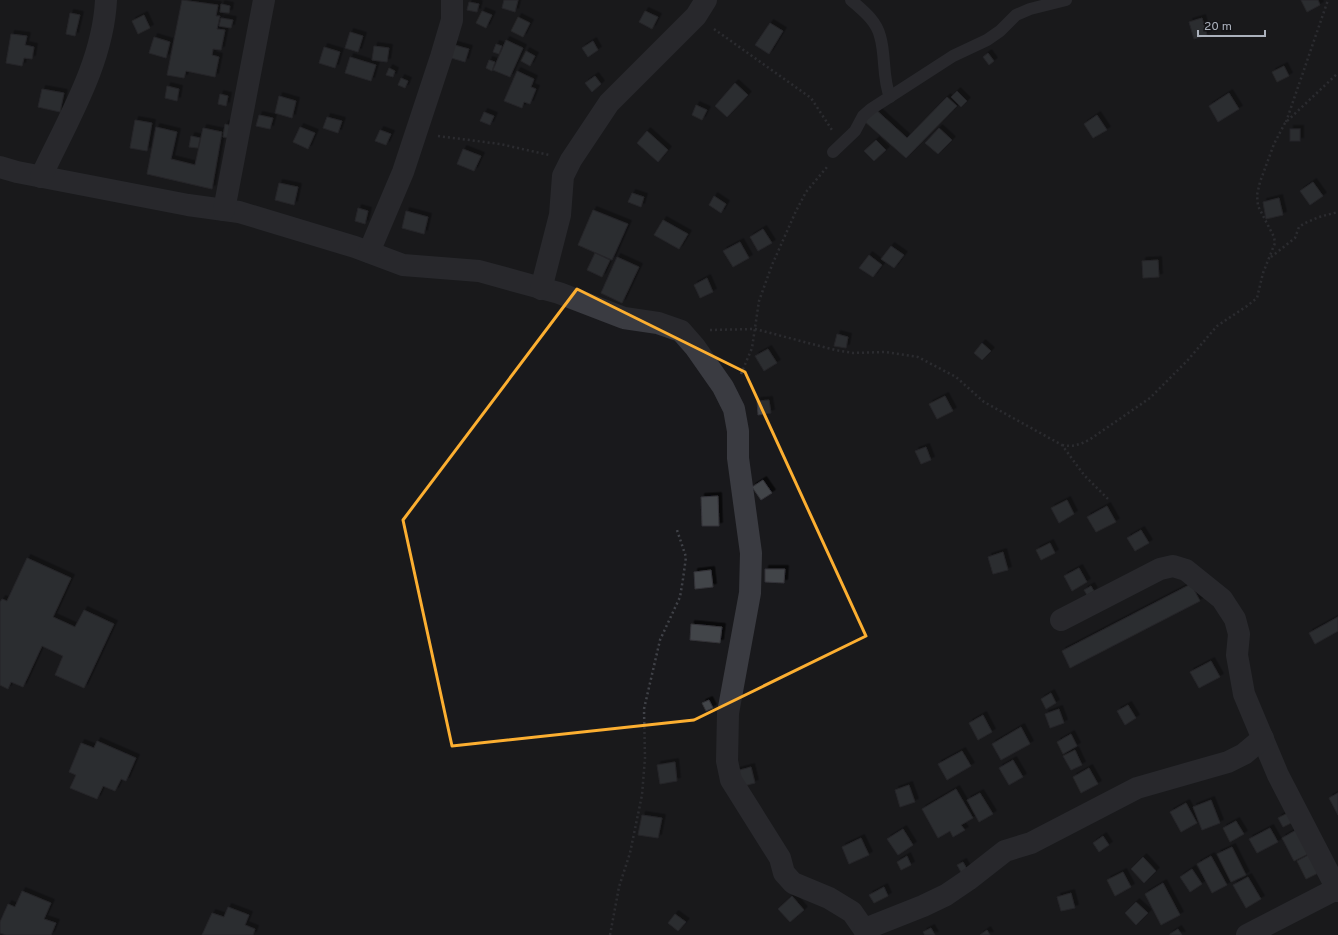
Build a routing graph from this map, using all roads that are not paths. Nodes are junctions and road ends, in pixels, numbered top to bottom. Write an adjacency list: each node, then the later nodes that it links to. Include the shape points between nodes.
1 (106, 0): 10 (street, via 105,23 96,58)
2 (264, 0): 11 (street)
3 (452, 0): 12 (street, via 452,20 416,133 403,172)
4 (851, 0): 7 (lane, via 873,21 880,35 886,88)
5 (1066, 0): 7 (lane, via 1016,15 1000,31 953,56)
6 (701, 8): 13 (street, via 610,103 571,160 563,176 560,215)
7 (890, 97): 8 (lane, via 863,116 855,130)
8 (833, 152)
9 (0, 167): 10 (street)
10 (41, 177): 11 (street)
11 (224, 210): 12 (street, via 239,212)
12 (369, 252): 13 (street, via 404,264 478,271)
13 (541, 289): 17 (street, via 559,293 624,318 658,323 681,331 723,388 734,409 751,553 750,593 728,714 728,761 731,780 780,858 784,873 793,883 829,898 852,912)
14 (1061, 620): 15 (street, via 1160,569 1173,566 1186,570 1222,599 1235,619 1239,634 1237,655 1244,694)
15 (1263, 738): 16 (street, via 1278,775); 17 (street, via 1244,754 1228,762 1136,788 1031,843 1005,851 946,895)
16 (1338, 889): 18 (street)
17 (866, 932)
18 (1247, 935)

